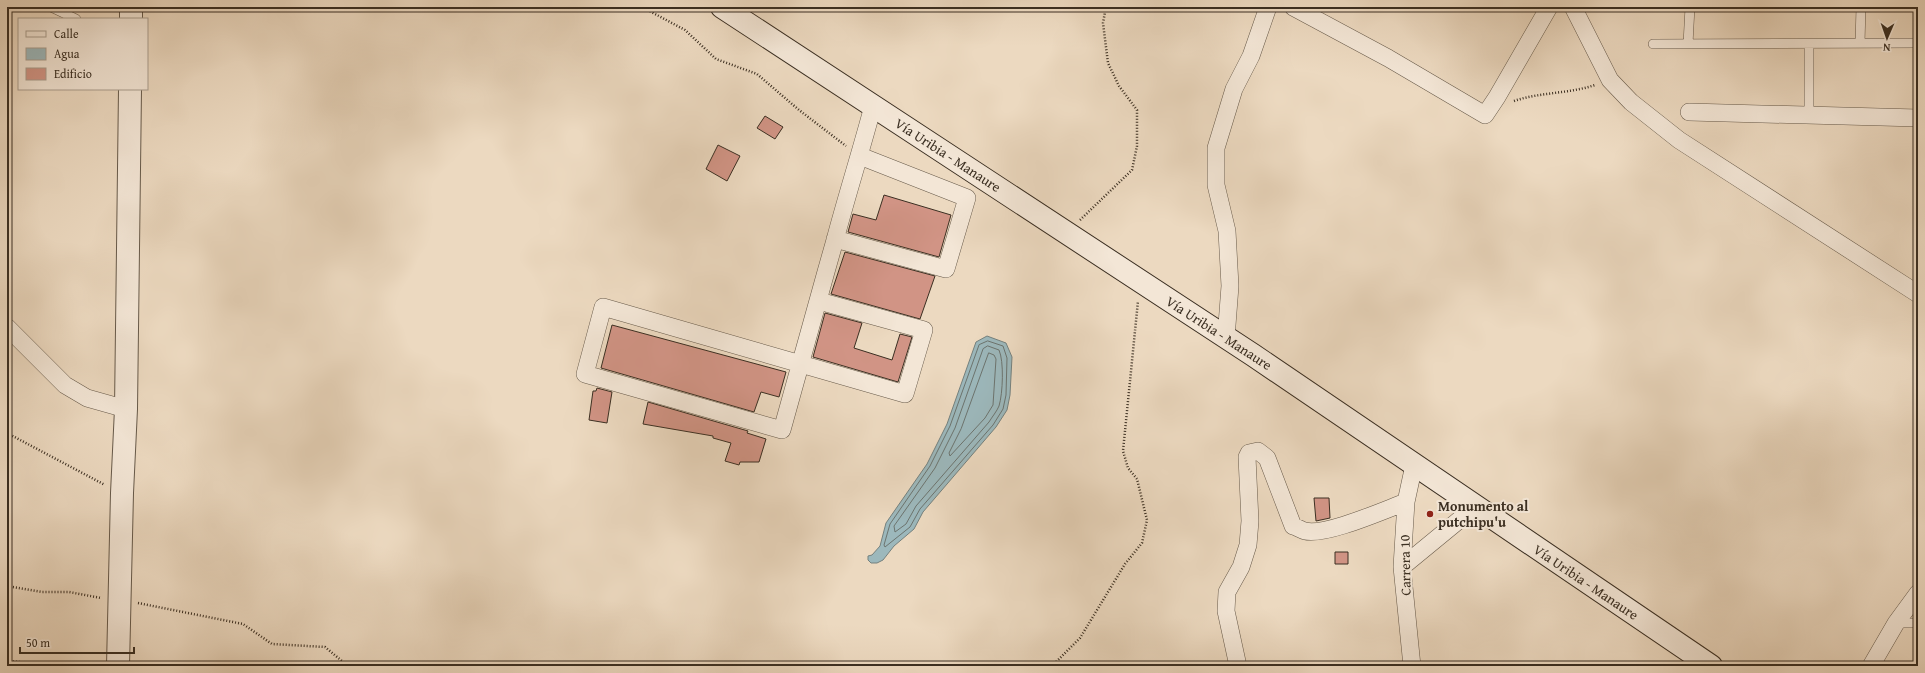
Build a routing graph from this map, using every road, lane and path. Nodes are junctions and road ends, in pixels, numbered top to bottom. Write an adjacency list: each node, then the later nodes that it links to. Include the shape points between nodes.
1 (51, 7): 12 (lane)
2 (131, 7): 13 (main road)
3 (642, 7): 26 (path, via 685,30 716,59 757,74 798,110)
4 (722, 7): 22 (main road, Vía Uribia - Manaure)
5 (1106, 7): 27 (path, via 1103,23 1108,63 1119,86 1137,110 1137,146 1132,170)
6 (1268, 7): 33 (street, via 1251,56 1234,89 1216,148 1216,185 1227,231 1229,278)
7 (1293, 7): 8 (street, via 1388,58 1485,115)
8 (1549, 7)
9 (1573, 7): 19 (street)
10 (1690, 7): 17 (lane)
11 (1861, 7): 14 (lane)
12 (74, 18)
13 (131, 18)
14 (1860, 43): 15 (lane); 18 (lane)
15 (1918, 43)
16 (1653, 44): 17 (lane)
17 (1688, 44): 18 (lane)
18 (1809, 44): 24 (lane)
19 (1610, 80): 21 (path, via 1579,90 1528,96); 30 (street, via 1631,102 1679,140)
20 (130, 90): 35 (main road)
21 (1509, 104)
22 (873, 106): 26 (street); 27 (main road, Vía Uribia - Manaure)
23 (1689, 112): 24 (street)
24 (1809, 115): 25 (street)
25 (1918, 118)
26 (860, 156): 28 (street); 28 (street, via 967,198 946,269)
27 (1067, 233): 29 (main road, Vía Uribia - Manaure)
28 (835, 239): 31 (street)
29 (1139, 281): 33 (main road, Vía Uribia - Manaure); 51 (path, via 1123,451 1128,468 1137,480 1148,520 1142,543 1125,564 1080,638)
30 (1918, 294)
31 (818, 301): 34 (street); 34 (street, via 924,330 905,394)
32 (7, 328): 35 (street, via 65,385 87,398)
33 (1226, 338): 37 (main road, Vía Uribia - Manaure)
34 (800, 364): 34 (street, via 782,430 585,374 603,307)
35 (126, 408): 38 (main road)
36 (7, 433): 38 (path)
37 (1414, 465): 39 (street, Carrera 10); 40 (main road, Vía Uribia - Manaure)
38 (122, 493): 44 (main road)
39 (1406, 502): 41 (street, Carrera 10); 52 (street, via 1352,523 1305,531 1293,526 1267,458 1258,451 1249,453 1248,545 1241,567 1226,592 1226,611)
40 (1475, 507): 41 (street); 54 (main road, Vía Uribia - Manaure)
41 (1402, 567): 53 (street, Carrera 10)
42 (7, 586): 44 (path, via 42,592 69,592)
43 (1918, 593): 45 (street)
44 (120, 601): 49 (main road); 50 (path, via 243,624 272,644 326,647)
45 (1896, 623): 46 (lane); 55 (street)
46 (1918, 623)
47 (7, 662): 48 (path)
48 (45, 664)
49 (118, 666)
50 (345, 666)
51 (1052, 666)
52 (1238, 666)
53 (1412, 666)
54 (1711, 666)
55 (1872, 666)

